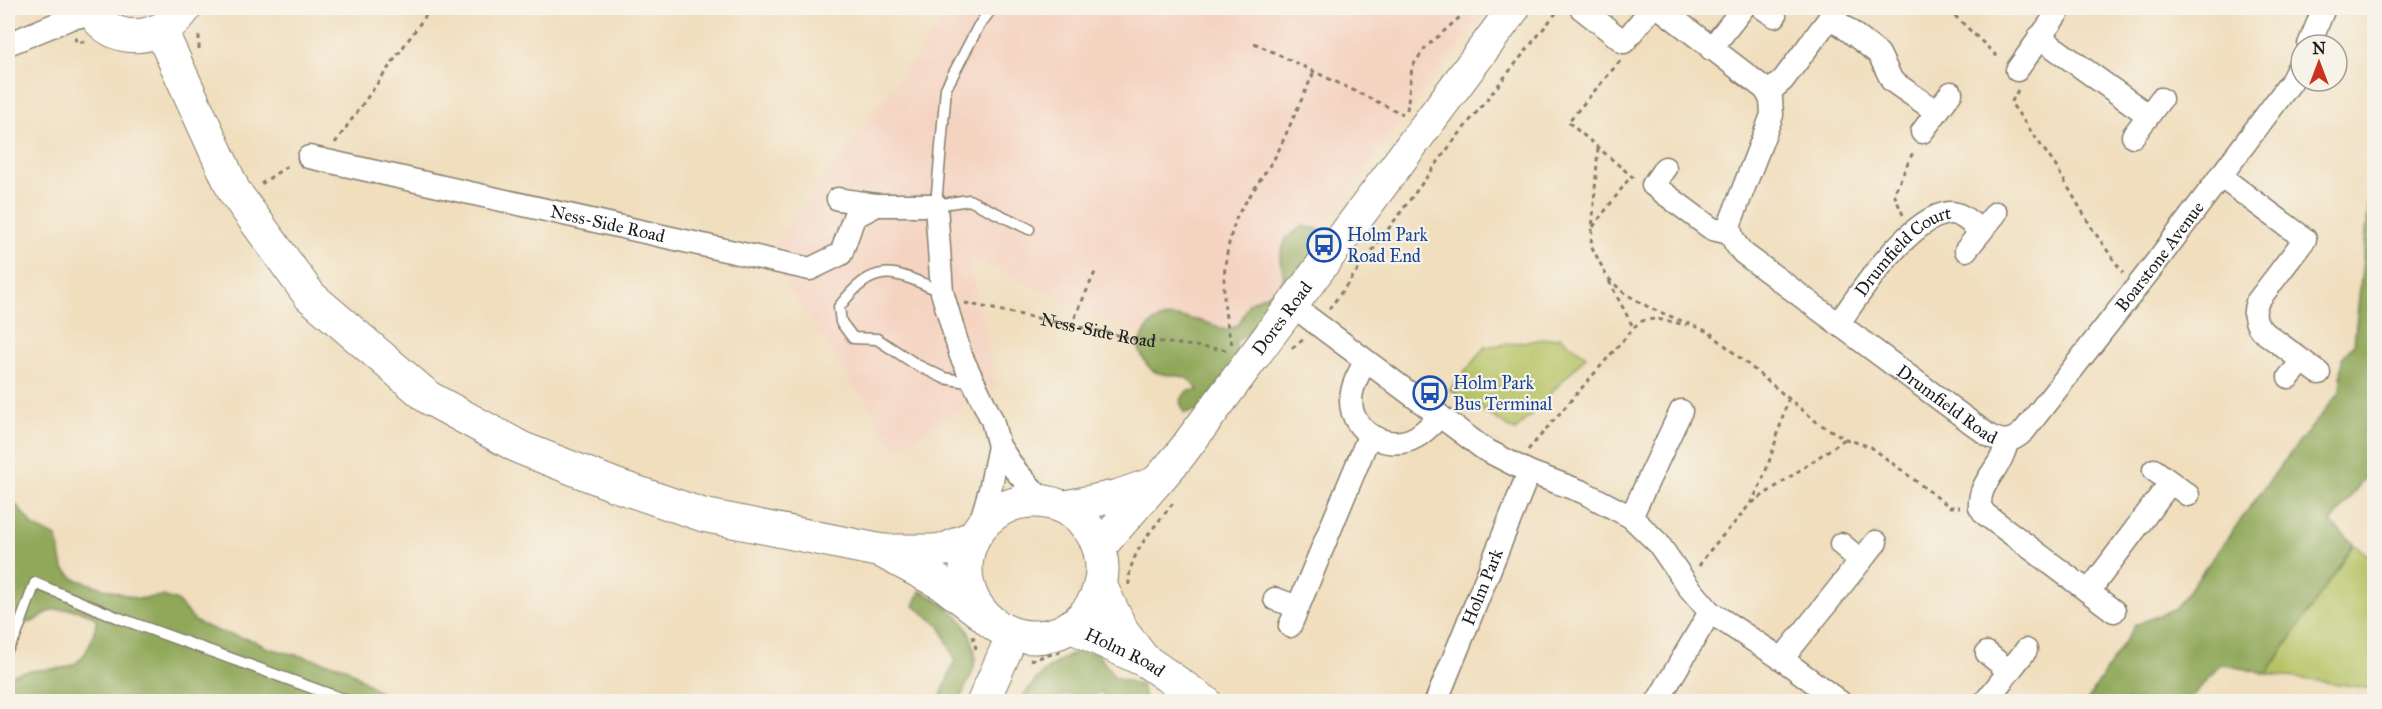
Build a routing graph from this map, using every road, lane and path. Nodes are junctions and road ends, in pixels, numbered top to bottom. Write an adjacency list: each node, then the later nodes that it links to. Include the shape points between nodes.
1 (430, 8): 35 (path)
2 (992, 8): 42 (lane, via 946,88)
3 (1470, 8): 25 (path, via 1425,48 1412,67 1406,115)
4 (1514, 8): 30 (main road, Dores Road)
5 (1560, 8): 33 (path)
6 (1581, 8): 19 (street)
7 (1652, 8): 19 (street)
8 (1660, 8): 22 (street)
9 (1743, 8): 22 (street)
10 (1953, 8): 24 (path, via 1953,13)
11 (2061, 8): 18 (street)
12 (2324, 8): 17 (street)
13 (1833, 12): 27 (street, via 1783,80); 29 (street, via 1879,54 1892,81)
14 (192, 18): 16 (main road, via 174,22); 23 (path)
15 (86, 20): 16 (main road, via 124,34 147,36); 21 (street)
16 (161, 31): 81 (main road, via 234,191 310,296 429,398 521,448 703,515)
17 (2314, 33)
18 (2039, 37): 24 (street); 32 (street, via 2155,107)
19 (1624, 42): 34 (path, via 1620,61 1568,122)
20 (1254, 43): 25 (path)
21 (8, 44)
22 (1711, 49): 27 (street)
23 (201, 60)
24 (2017, 70): 52 (path, via 2022,80 2011,103)
25 (1314, 72): 56 (path, Ness-Side Road, via 1277,154 1234,224 1223,289 1226,325 1235,351 1136,339)
26 (2289, 85): 38 (street, Boarstone Avenue)
27 (1768, 93): 47 (street, via 1772,115 1733,212)
28 (1951, 93): 29 (street)
29 (1937, 112): 31 (street)
30 (1428, 121): 33 (path); 54 (main road, Dores Road)
31 (1922, 132): 48 (path, via 1894,194)
32 (2133, 136)
33 (1456, 139): 54 (path)
34 (1598, 148): 36 (path); 44 (path)
35 (316, 159): 39 (path, via 293,162); 41 (street, Ness-Side Road, via 810,269 841,254 854,217)
36 (1631, 176): 37 (path, via 1638,182); 44 (path)
37 (1659, 176): 47 (street, via 1712,229)
38 (2220, 176): 52 (street, Boarstone Avenue); 61 (street, via 2311,231 2257,302 2254,312 2254,321 2261,330)
39 (252, 189)
40 (838, 199): 41 (street)
41 (877, 205): 42 (street)
42 (936, 205): 45 (lane, via 969,200); 53 (street)
43 (1996, 213): 46 (street)
44 (1592, 228): 51 (path, via 1591,245)
45 (1029, 229)
46 (1981, 231): 48 (street, Drumfield Court, via 1950,213); 49 (street)
47 (1730, 233): 55 (street, Drumfield Road, via 1743,253)
48 (1911, 233): 55 (street, Drumfield Court)
49 (1966, 250)
50 (1096, 270): 56 (path)
51 (1607, 277): 57 (path, via 1624,294); 58 (path)
52 (2134, 289): 68 (street, Boarstone Avenue, via 2024,431)
53 (944, 297): 56 (path, Ness-Side Road); 62 (street, via 961,356); 62 (lane, via 914,279 884,272 873,275 851,292 839,307 841,322 853,338 877,339 944,378)
54 (1305, 315): 59 (path, via 1306,338); 60 (street); 72 (main road, Dores Road, via 1180,455)
55 (1839, 323): 68 (street, Drumfield Road, via 1988,435)
56 (1071, 326)
57 (1693, 326): 58 (path, via 1648,319); 63 (path, via 1709,332)
58 (1633, 327): 70 (path, via 1526,452)
59 (1286, 353)
60 (1365, 362): 64 (street); 66 (street, via 1351,401 1354,417)
61 (2304, 370)
62 (976, 383): 69 (street)
63 (1788, 399): 67 (path); 74 (path)
64 (1440, 416): 66 (street, via 1414,439 1399,443); 70 (street, via 1484,450)
65 (1668, 421): 76 (street)
66 (1369, 436): 86 (street, via 1294,616)
67 (1846, 439): 74 (path); 75 (path, via 1871,447 1950,507)
68 (2007, 441): 75 (street, Drumfield Road, via 2001,462 1982,488)
69 (999, 446): 73 (street, via 1015,470); 77 (street)
70 (1529, 472): 76 (street, via 1583,492); 102 (street, Holm Park)
71 (2171, 483): 85 (street)
72 (1167, 490): 73 (main road, Dores Road); 80 (main road, Dores Road); 84 (path, via 1128,573)
73 (1053, 504): 77 (main road, via 1022,502 1008,506 988,519); 80 (main road, via 1079,517)
74 (1750, 504): 83 (path, via 1706,554)
75 (1980, 507): 85 (street)
76 (1631, 517): 83 (street, via 1658,543)
77 (976, 534): 81 (main road, via 933,552); 89 (main road, via 966,557 966,578)
78 (1876, 542): 82 (street)
79 (1841, 544): 82 (street)
80 (1099, 548): 84 (main road, via 1102,567)
81 (882, 552): 89 (main road, via 943,584)
82 (1861, 561): 96 (street)
83 (1687, 585): 88 (street)
84 (1115, 588): 90 (main road, via 1094,603); 97 (main road, via 1123,633)
85 (2089, 591): 87 (street)
86 (1275, 598)
87 (2114, 611)
88 (1710, 612): 96 (street); 103 (street)
89 (977, 623): 92 (main road, via 996,626); 95 (path)
90 (1071, 638): 92 (main road, via 1031,638); 92 (path, via 1036,657); 97 (main road, Holm Road)
91 (8, 648): 99 (lane, via 35,583 119,618)
92 (1020, 648): 100 (main road)
93 (2026, 650): 98 (street)
94 (1987, 653): 98 (street)
95 (977, 657)
96 (1782, 659): 104 (street)
97 (1146, 661): 101 (main road, Holm Road)
98 (2009, 671): 105 (street)
99 (351, 702)
100 (983, 702)
101 (1205, 702)
102 (1436, 702)
103 (1657, 702)
104 (1840, 702)
105 (1985, 702)

